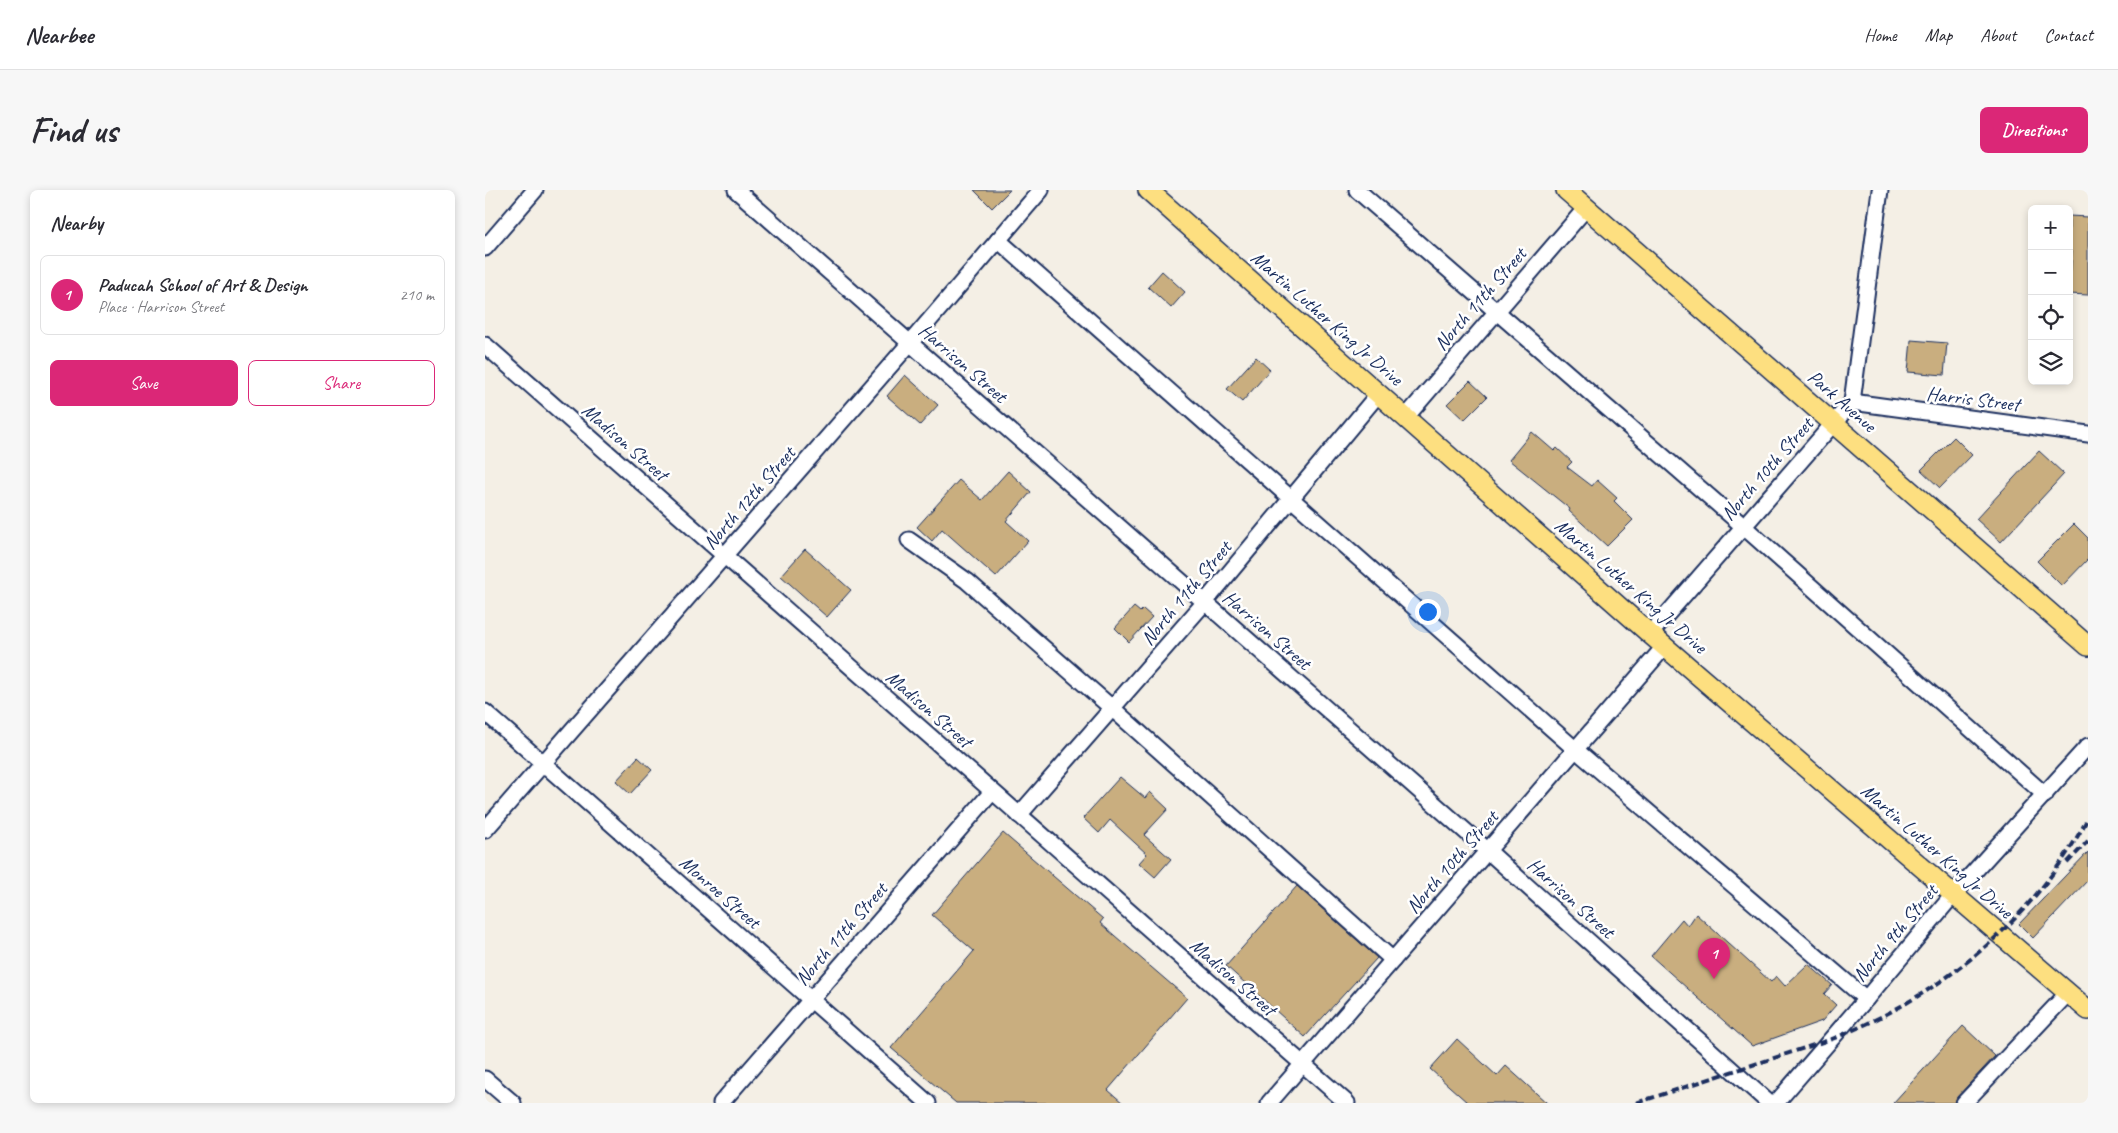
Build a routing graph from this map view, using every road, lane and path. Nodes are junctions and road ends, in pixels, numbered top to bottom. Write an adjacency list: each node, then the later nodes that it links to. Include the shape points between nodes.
1 (535, 190): 10 (street)
2 (736, 190): 12 (street, Harrison Street)
3 (1041, 190): 9 (street, North 12th Street)
4 (1148, 190): 14 (main road, Martin Luther King Jr Drive)
5 (1357, 190): 11 (street)
6 (1566, 190): 8 (main road, Park Avenue)
7 (1880, 190): 15 (street)
8 (1586, 208): 11 (street, North 11th Street); 17 (main road, Park Avenue)
9 (998, 240): 12 (street, North 12th Street); 19 (street)
10 (485, 248)
11 (1496, 311): 16 (street, North 11th Street); 20 (street)
12 (911, 343): 22 (street, North 12th Street); 23 (street, Harrison Street)
13 (485, 345): 22 (street, Madison Street)
14 (1379, 393): 16 (main road, Martin Luther King Jr Drive); 19 (street, North 11th Street)
15 (1852, 402): 17 (street, North 10th Street); 18 (street, Harris Street)
16 (1406, 417): 24 (main road, Martin Luther King Jr Drive)
17 (1833, 424): 20 (street, North 10th Street); 26 (main road, Park Avenue)
18 (2088, 434)
19 (1291, 499): 23 (street, North 11th Street); 30 (street)
20 (1743, 526): 24 (street, North 10th Street); 33 (street)
21 (909, 540): 27 (street, via 967,581)
22 (725, 556): 31 (street, North 12th Street); 32 (street, Madison Street)
23 (1205, 602): 27 (street, North 11th Street); 36 (street, Harrison Street)
24 (1650, 634): 25 (main road, Martin Luther King Jr Drive)
25 (1665, 646): 30 (street, North 10th Street); 37 (main road, Martin Luther King Jr Drive)
26 (2088, 646)
27 (1113, 709): 34 (street, North 11th Street); 38 (street)
28 (485, 712): 31 (street, Monroe Street)
29 (2088, 746): 33 (street, North 9th Street)
30 (1576, 750): 36 (street, North 10th Street); 41 (street)
31 (544, 763): 35 (street, North 12th Street); 40 (street, Monroe Street)
32 (993, 792): 34 (street, Madison Street); 40 (street, North 11th Street)
33 (2045, 795): 37 (street, North 9th Street)
34 (1019, 815): 43 (street, Madison Street)
35 (485, 830)
36 (1488, 851): 38 (street, North 10th Street); 50 (street, Harrison Street)
37 (1953, 895): 39 (main road, Martin Luther King Jr Drive); 41 (street, North 9th Street)
38 (1393, 960): 43 (street, North 10th Street)
39 (2068, 993): 42 (main road, Martin Luther King Jr Drive); 52 (street)
40 (811, 999): 46 (street, North 11th Street); 47 (street, Monroe Street)
41 (1866, 1000): 51 (street, North 9th Street)
42 (2088, 1010)
43 (1302, 1064): 48 (street, North 10th Street); 49 (street, Madison Street)
44 (485, 1079): 45 (street)
45 (513, 1103)
46 (721, 1103)
47 (928, 1103)
48 (1269, 1103)
49 (1347, 1103)
50 (1769, 1103)
51 (1776, 1103)
52 (1964, 1103)

